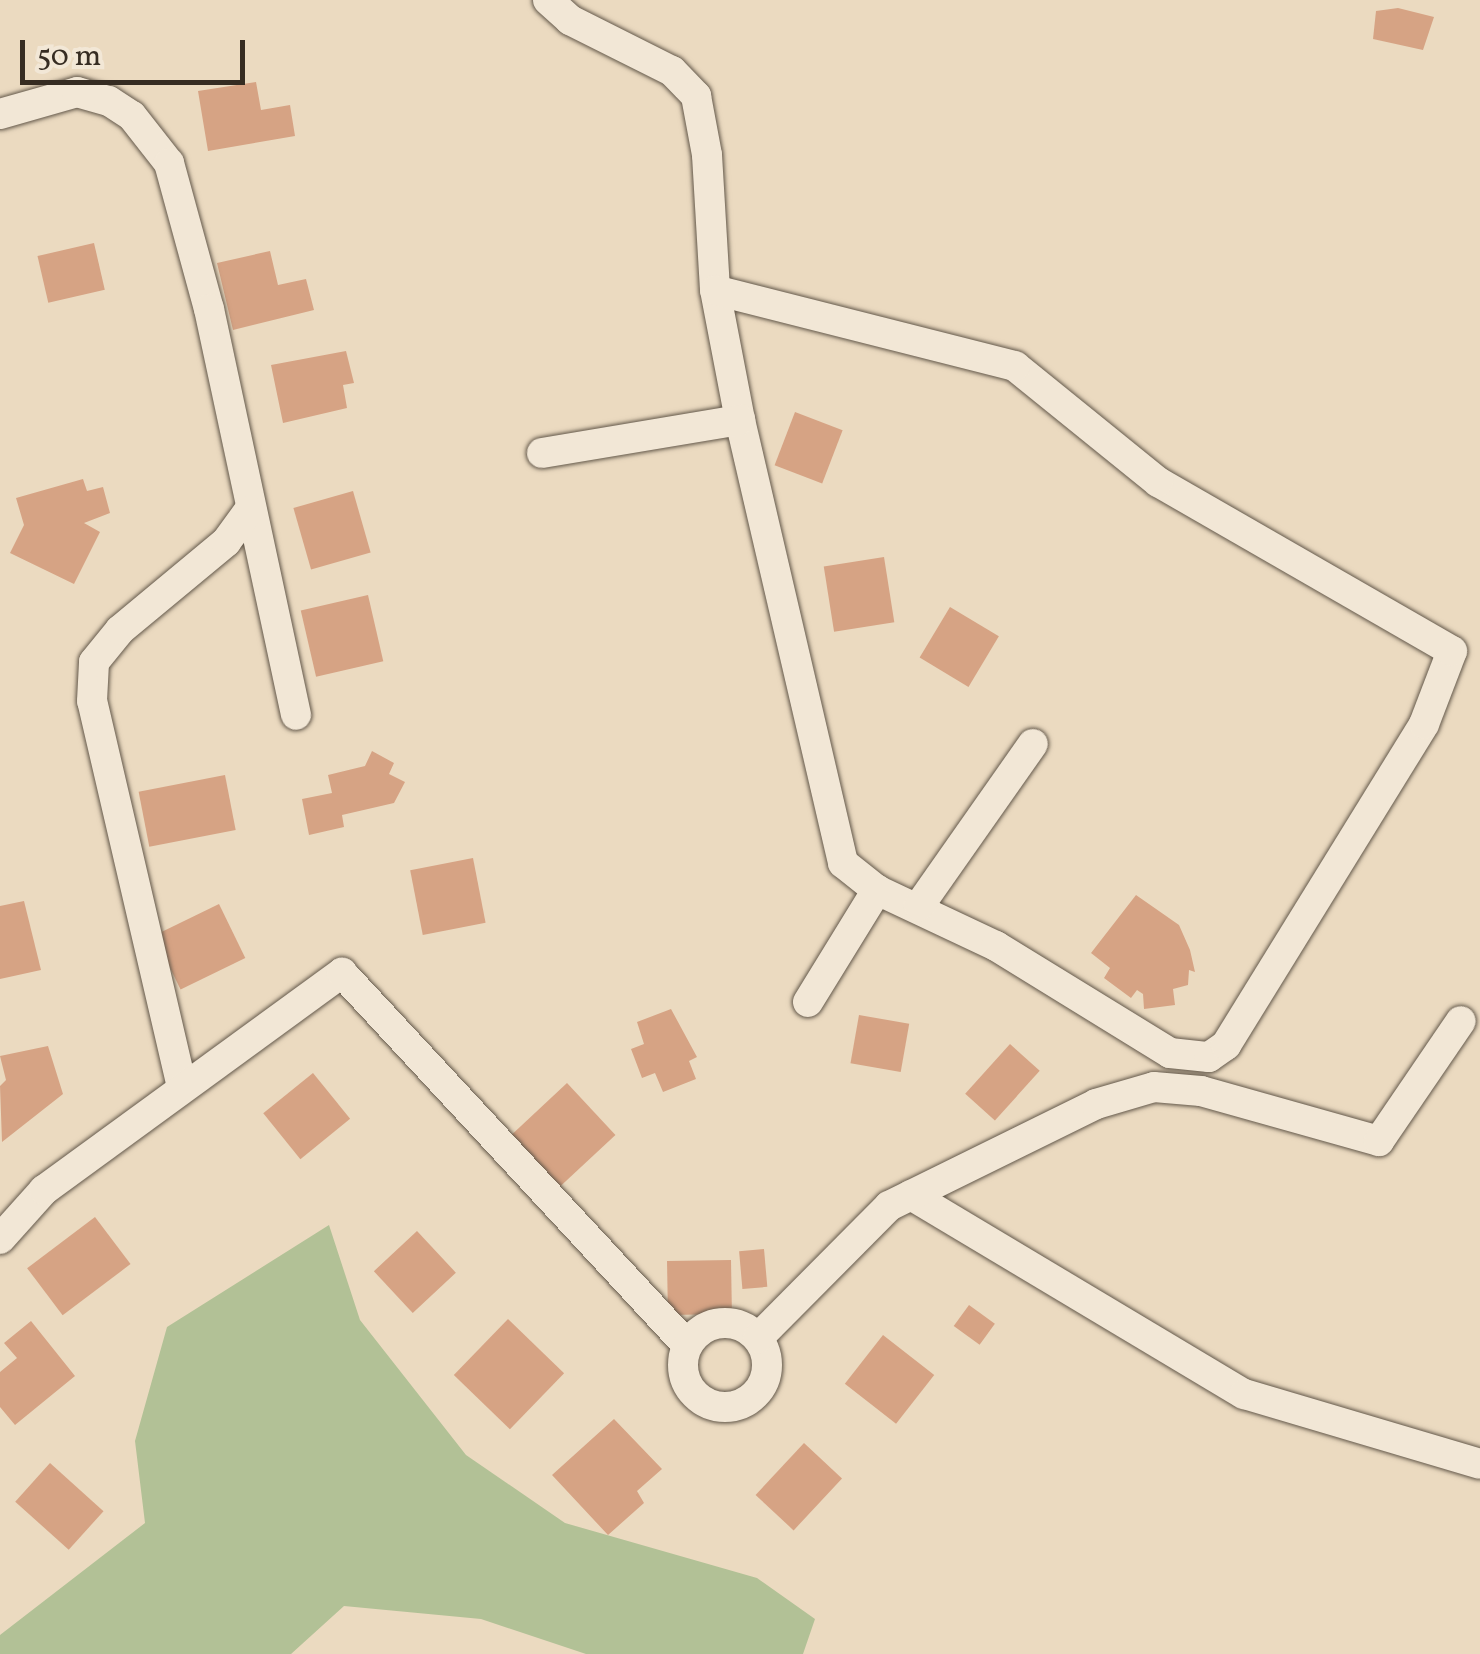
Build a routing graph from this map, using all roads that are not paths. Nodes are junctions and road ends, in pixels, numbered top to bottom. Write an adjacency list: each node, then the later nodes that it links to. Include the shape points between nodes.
1 (548, 0): 3 (street, via 570,20 672,71 696,96)
2 (0, 114): 6 (street, via 77,92 109,101 132,116 169,163 209,309)
3 (716, 290): 4 (street); 7 (street, via 1015,366 1158,482)
4 (740, 420): 5 (street); 10 (street, via 834,844 843,863)
5 (542, 453)
6 (249, 510): 8 (street); 14 (street, via 226,542 120,630 94,662 92,701)
7 (1466, 652): 11 (street, via 1226,1045 1209,1057 1170,1053)
8 (296, 715)
9 (1033, 744): 11 (street)
10 (877, 890): 11 (street); 12 (street)
11 (918, 906)
12 (808, 1002)
13 (1461, 1021): 15 (street, via 1379,1142 1202,1091 1154,1088 1096,1104)
14 (182, 1087): 16 (street, via 44,1190); 18 (street, via 342,973)
15 (910, 1195): 17 (street, via 890,1206); 19 (street, via 1244,1394)
16 (0, 1238)
17 (758, 1338): 18 (street, via 720,1323); 18 (street, via 768,1364 760,1390 724,1408 689,1386)
18 (688, 1346)
19 (1480, 1464)

